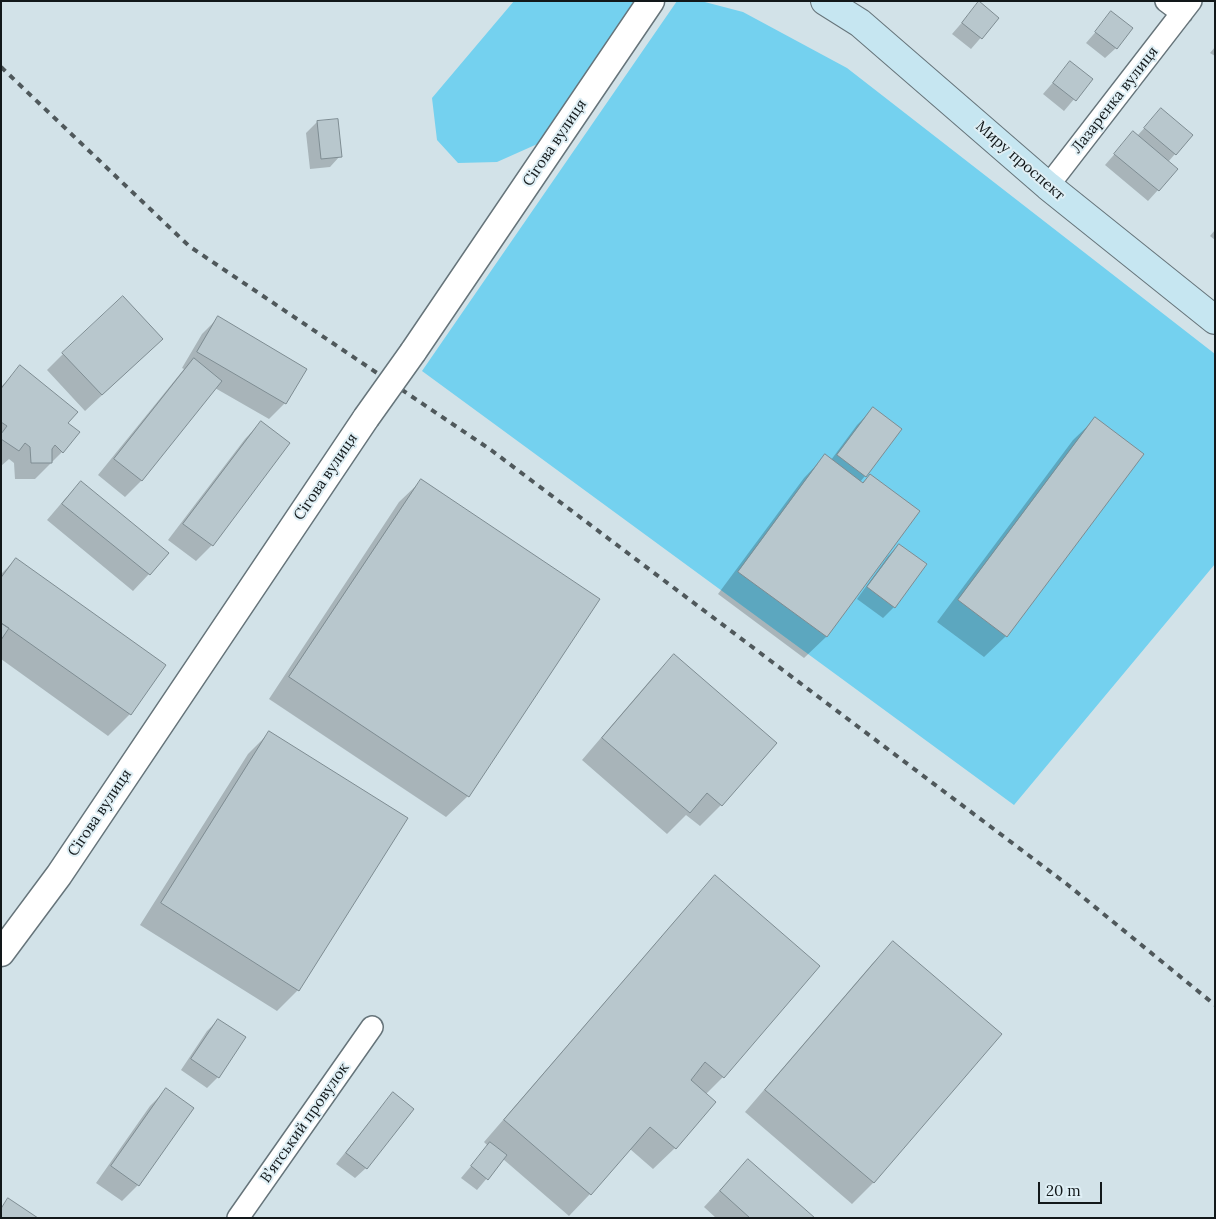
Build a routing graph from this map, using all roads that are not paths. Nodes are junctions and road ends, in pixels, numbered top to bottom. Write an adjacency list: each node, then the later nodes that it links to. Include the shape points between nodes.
1 (651, 1): 6 (street, Сігова вулиця, bridge, via 59,875)
2 (825, 1): 4 (main road, Миру проспект, via 860,23)
3 (1180, 5): 4 (street, Лазаренка вулиця)
4 (1048, 186): 5 (main road, Миру проспект)
5 (1215, 320)
6 (1, 953)
7 (372, 1027): 8 (street, В’ятський провулок)
8 (238, 1218)

